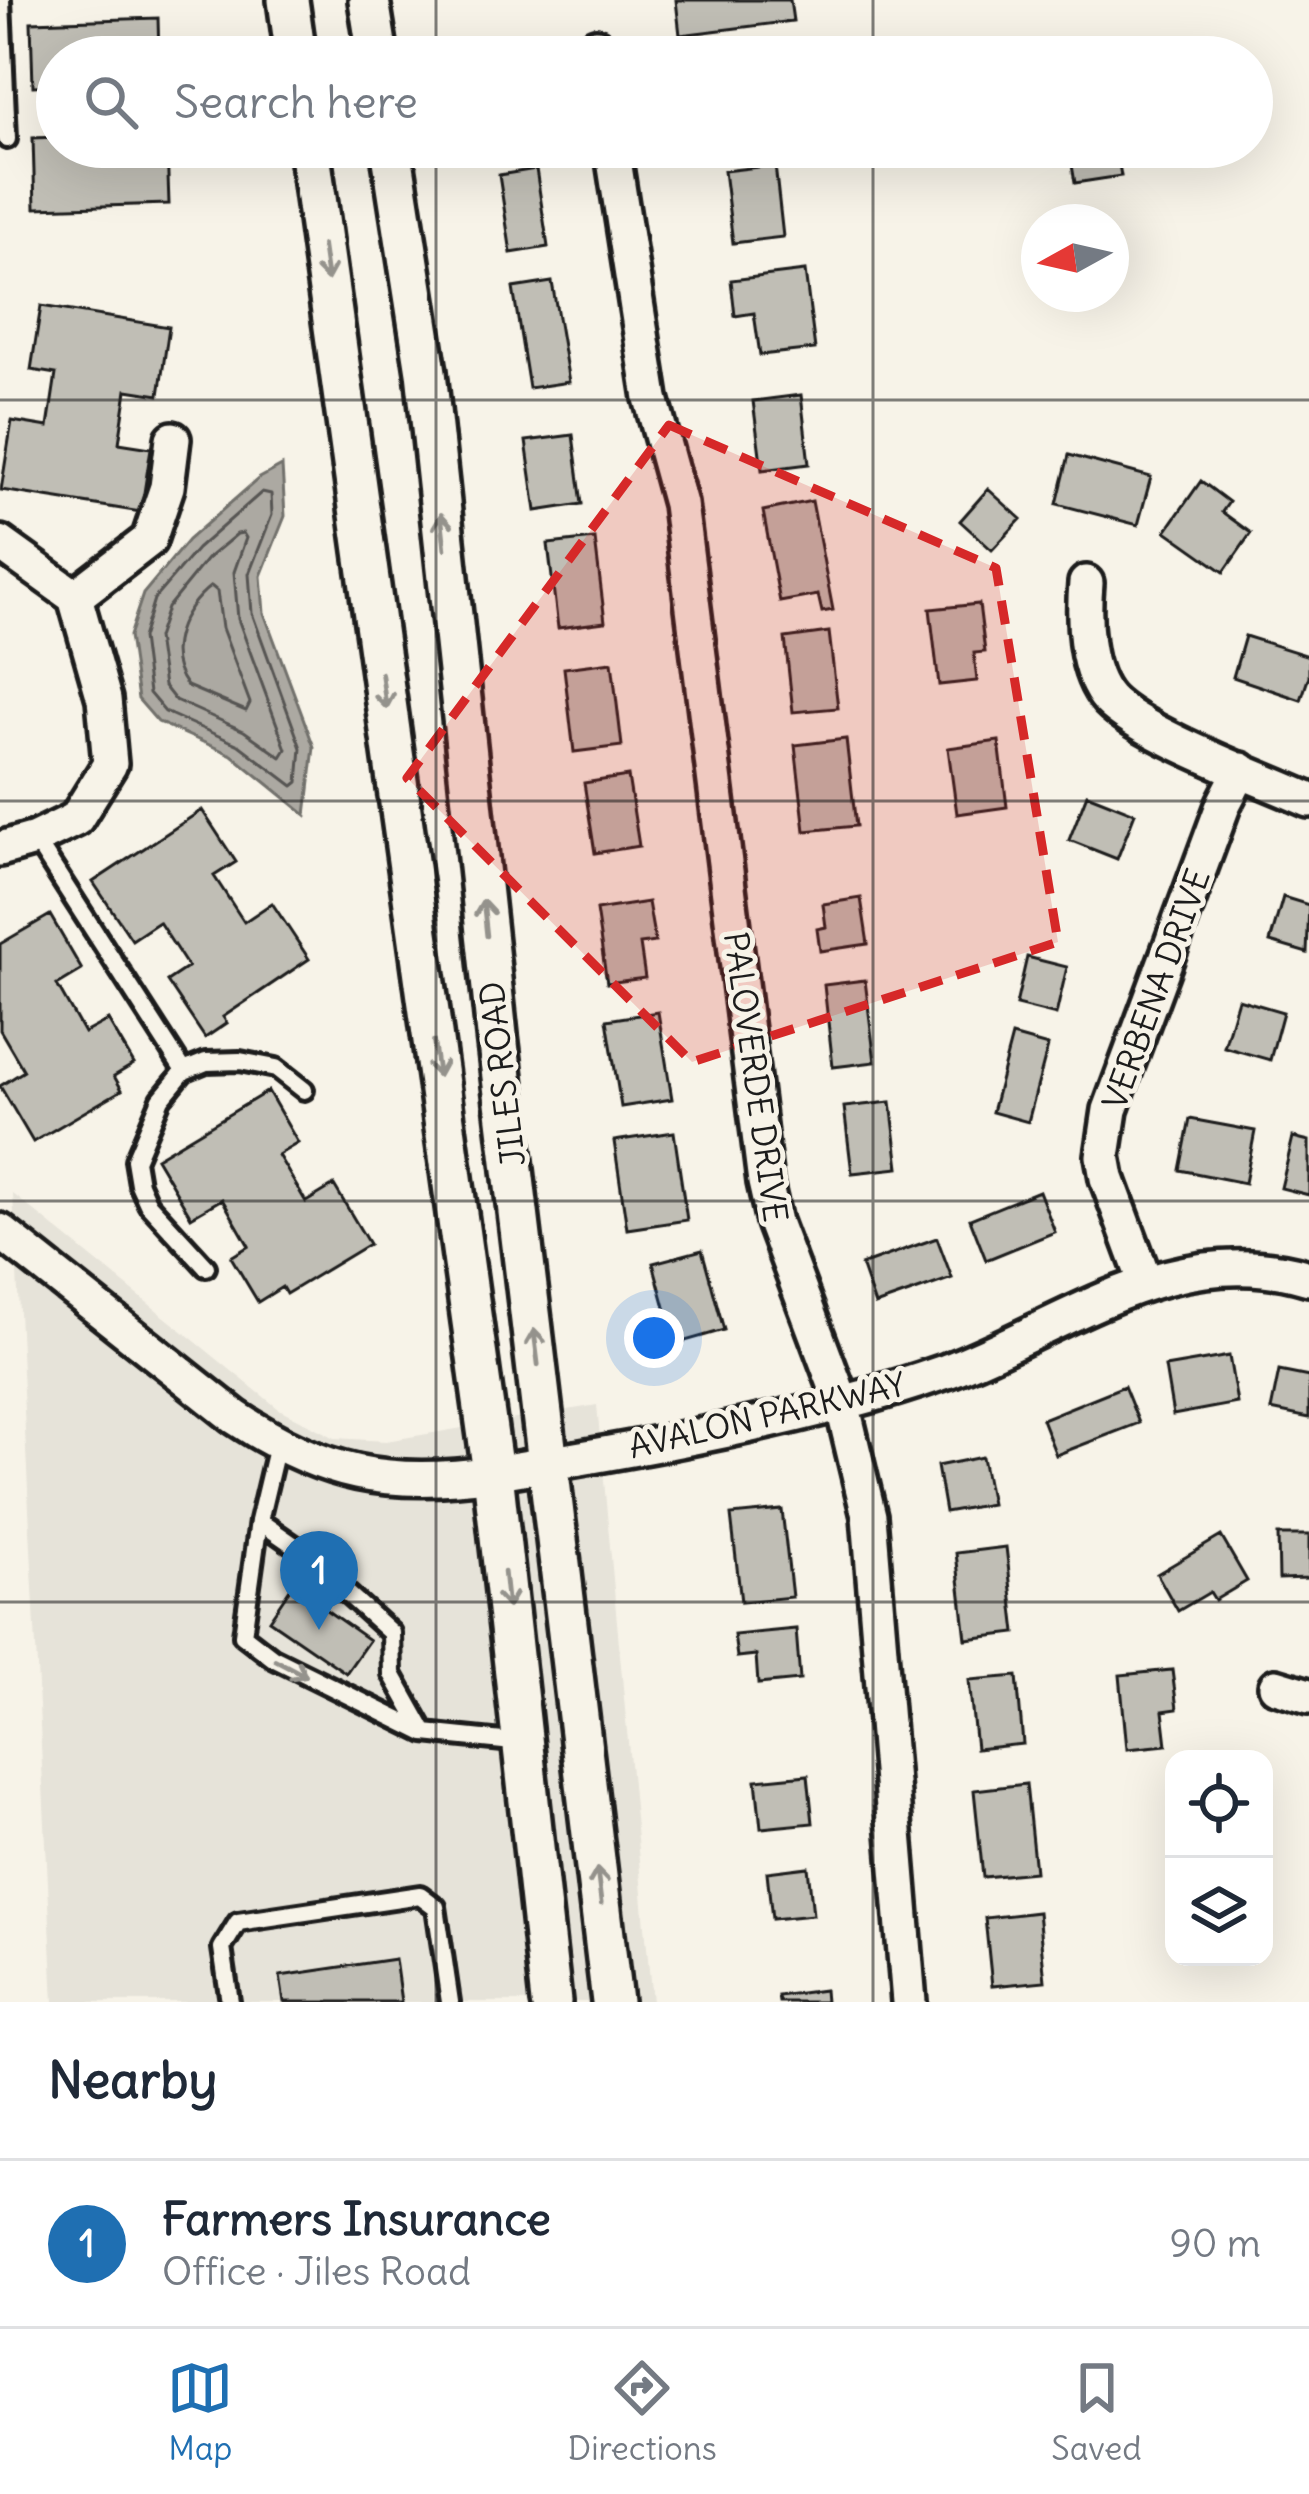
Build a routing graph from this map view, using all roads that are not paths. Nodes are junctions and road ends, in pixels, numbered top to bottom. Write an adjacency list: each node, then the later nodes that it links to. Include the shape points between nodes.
1 (1, 0): 6 (lane)
2 (288, 0): 4 (street)
3 (369, 0): 5 (street)
4 (293, 36)
5 (375, 36)
6 (7, 139)
7 (312, 168): 27 (street, JILES ROAD, one-way to 27)
8 (395, 168): 26 (street, JILES ROAD, one-way to 8, via 426,372)
9 (615, 168): 24 (street, PALOVERDE DRIVE, via 651,398 680,505 766,1183)
10 (173, 439): 13 (street, via 149,540)
11 (0, 543): 13 (street)
12 (1087, 584): 14 (street, via 1087,634 1108,698)
13 (75, 597): 16 (street, via 104,699 110,764 76,819)
14 (1240, 770): 15 (street); 23 (street, VERBENA DRIVE, via 1109,1109 1107,1178)
15 (1309, 800)
16 (35, 839): 17 (street); 18 (lane)
17 (0, 849)
18 (184, 1071): 19 (lane, via 240,1060 276,1068); 21 (lane, via 161,1099 135,1160 148,1204)
19 (304, 1090)
20 (0, 1231): 25 (street)
21 (206, 1267)
22 (1309, 1277): 23 (street, AVALON PARKWAY, via 1214,1269)
23 (1145, 1281): 24 (street, AVALON PARKWAY, via 948,1370)
24 (842, 1403): 26 (street, AVALON PARKWAY); 35 (street, PALOVERDE DRIVE, via 869,1516)
25 (277, 1444): 27 (street, via 340,1470 394,1478); 28 (lane)
26 (550, 1463): 27 (street, AVALON PARKWAY); 34 (street, JILES ROAD, one-way to 26)
27 (493, 1473): 30 (street, JILES ROAD, one-way to 30)
28 (259, 1521): 29 (lane, via 392,1633 392,1674); 29 (lane, one-way to 29, via 243,1635 341,1695)
29 (424, 1733): 30 (lane)
30 (523, 1743): 33 (street, JILES ROAD)
31 (230, 2002): 32 (lane, via 222,1948 238,1922 420,1894 436,1907)
32 (450, 2002)
33 (551, 2002)
34 (612, 2002)
35 (909, 2002)

